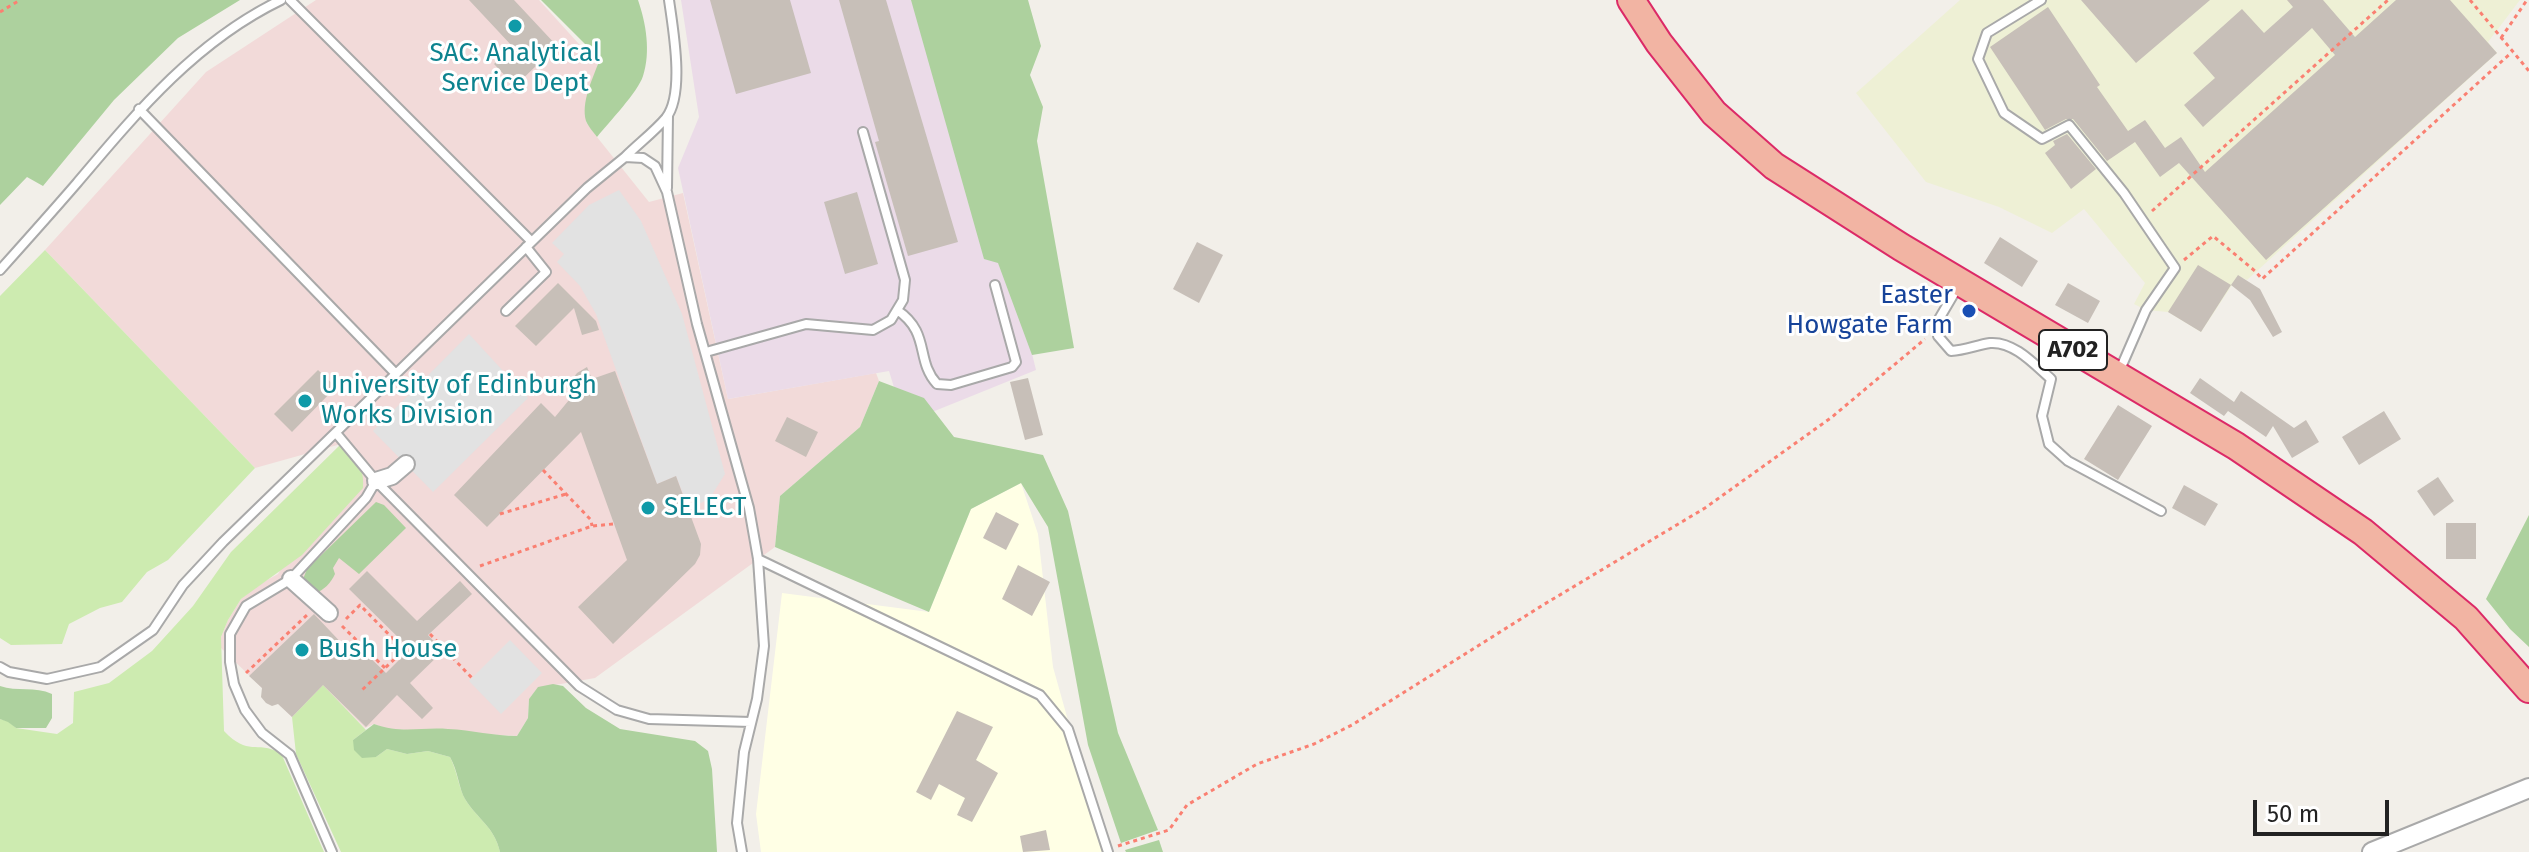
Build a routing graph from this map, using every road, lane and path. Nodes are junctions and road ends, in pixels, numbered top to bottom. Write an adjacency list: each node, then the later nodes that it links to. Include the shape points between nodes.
1 (20, 0): 10 (path)
2 (281, 0): 14 (lane, via 252,14 189,62)
3 (290, 0): 20 (lane)
4 (669, 0): 15 (lane, via 677,56)
5 (1631, 0): 23 (highway, A702, via 1714,113 1774,166)
6 (2041, 0): 19 (lane, via 1987,33 1978,59 2004,113 2042,139 2069,125)
7 (2388, 0): 19 (path)
8 (2470, 0): 11 (path)
9 (2527, 0): 11 (path)
10 (0, 12)
11 (2501, 38): 12 (path)
12 (2512, 52): 13 (path); 21 (path, via 2262,279 2213,236)
13 (2529, 71)
14 (139, 109): 22 (lane); 29 (lane)
15 (668, 116): 17 (lane); 18 (lane)
16 (863, 132): 25 (lane, via 905,280)
17 (625, 157): 18 (lane, via 643,158 655,166); 20 (lane)
18 (667, 192): 28 (lane)
19 (2142, 220): 21 (lane)
20 (529, 244): 26 (lane, via 546,272); 29 (lane)
21 (2175, 268): 30 (lane, via 2146,310)
22 (0, 270)
23 (1961, 283): 27 (lane); 30 (highway, A702)
24 (995, 285): 25 (lane, via 1016,362 951,385 937,384 931,377 916,327)
25 (897, 310): 28 (lane, via 873,330 806,324)
26 (506, 311)
27 (1938, 328): 36 (lane, via 1951,351 1993,343 2022,353 2051,379 2042,416 2049,444 2068,461); 53 (path, via 1832,417 1705,508 1352,725 1257,764 1187,805 1169,830)
28 (706, 352): 40 (lane)
29 (396, 374): 31 (lane)
30 (2117, 377): 49 (highway, A702, via 2236,446 2363,532 2466,618)
31 (336, 433): 34 (lane); 45 (lane, via 193,574 153,630 100,667 47,679)
32 (406, 464): 34 (street)
33 (543, 470): 35 (path)
34 (376, 481): 41 (lane); 42 (lane)
35 (566, 494): 37 (path); 39 (path)
36 (2161, 511)
37 (500, 514)
38 (613, 524): 39 (path)
39 (592, 526): 41 (path, via 481,566)
40 (758, 559): 51 (lane, via 764,646); 53 (lane, via 1040,695 1068,729)
41 (470, 575): 51 (lane, via 579,686 617,710 649,719)
42 (291, 579): 43 (street); 48 (lane, via 246,606 230,634)
43 (324, 608): 48 (path)
44 (430, 634): 47 (path)
45 (0, 667)
46 (385, 668): 46 (path, via 341,624 360,605 404,650); 50 (path)
47 (472, 678)
48 (234, 684): 54 (lane, via 262,733 290,755)
49 (2529, 689)
50 (362, 690)
51 (751, 722): 55 (lane, via 737,823)
52 (2529, 788): 56 (street)
53 (1107, 851)
54 (332, 852)
55 (742, 852)
56 (2372, 852)

